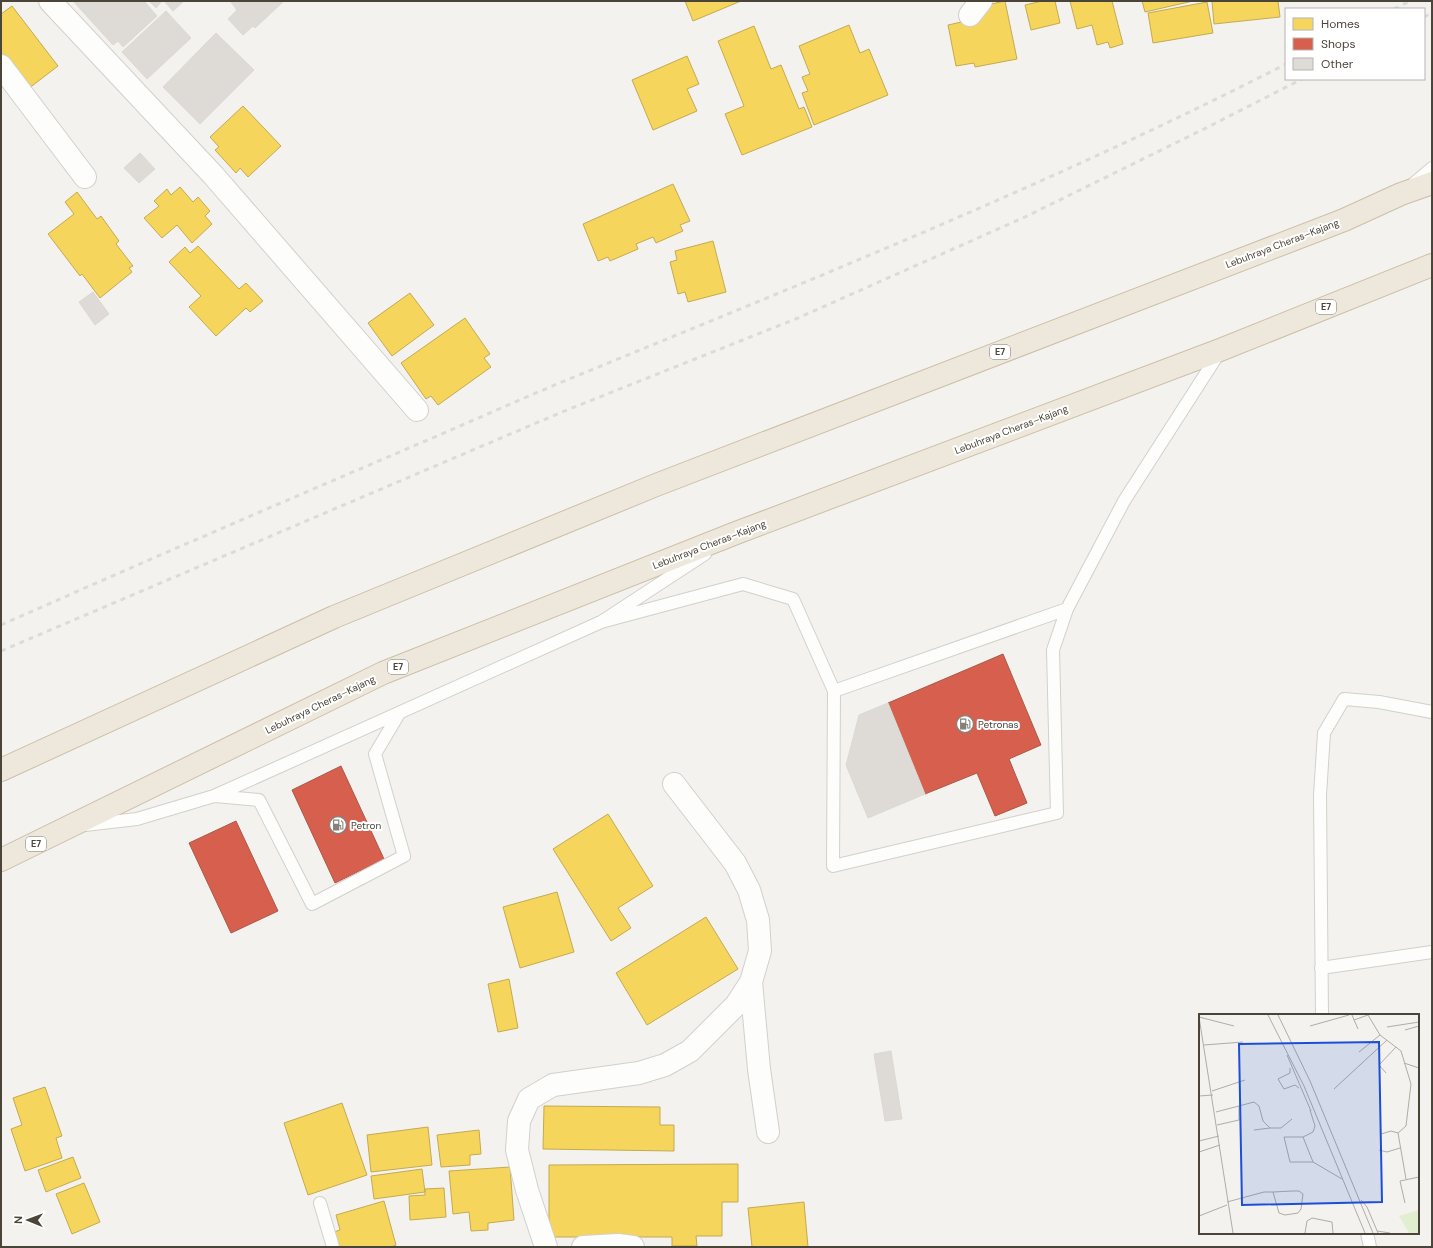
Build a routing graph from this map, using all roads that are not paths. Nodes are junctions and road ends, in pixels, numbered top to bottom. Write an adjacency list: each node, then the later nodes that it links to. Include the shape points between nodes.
1 (50, 1): 9 (street, via 214,176)
2 (1, 66): 4 (street)
3 (1432, 168): 6 (lane)
4 (85, 177)
5 (1432, 183): 6 (highway, Lebuhraya Cheras–Kajang / E7)
6 (1401, 194): 16 (highway, Lebuhraya Cheras–Kajang / E7, via 1336,222 656,485 334,617)
7 (1432, 264): 8 (highway, Lebuhraya Cheras–Kajang / E7)
8 (1220, 350): 10 (highway, Lebuhraya Cheras–Kajang / E7); 11 (lane, via 1124,500)
9 (417, 410)
10 (736, 533): 12 (lane); 19 (highway, Lebuhraya Cheras–Kajang / E7, via 383,673)
11 (1067, 609): 13 (lane); 13 (lane, via 1053,650 1056,813 833,866)
12 (601, 622): 13 (lane, via 743,584 793,599); 14 (lane)
13 (834, 691)
14 (400, 712): 18 (lane); 18 (lane, via 375,754 404,856 312,904 259,800)
15 (1432, 712): 22 (lane, via 1379,702 1344,700 1324,733 1320,795)
16 (1, 770)
17 (674, 784): 23 (street, via 735,863 749,890 758,920 760,951)
18 (214, 796): 19 (lane, via 137,819)
19 (70, 827): 20 (highway, Lebuhraya Cheras–Kajang / E7)
20 (1, 860)
21 (1432, 952): 22 (lane)
22 (1321, 968): 24 (lane)
23 (751, 982): 25 (street); 29 (street, via 736,1005 690,1051 665,1065 639,1073 553,1085 528,1099 519,1121 517,1150)
24 (1322, 1014)
25 (768, 1132)
26 (320, 1203): 28 (lane)
27 (1367, 1234): 32 (lane)
28 (333, 1247)
29 (546, 1247)
30 (583, 1247): 31 (street, via 618,1244)
31 (633, 1247)
32 (1370, 1247)

